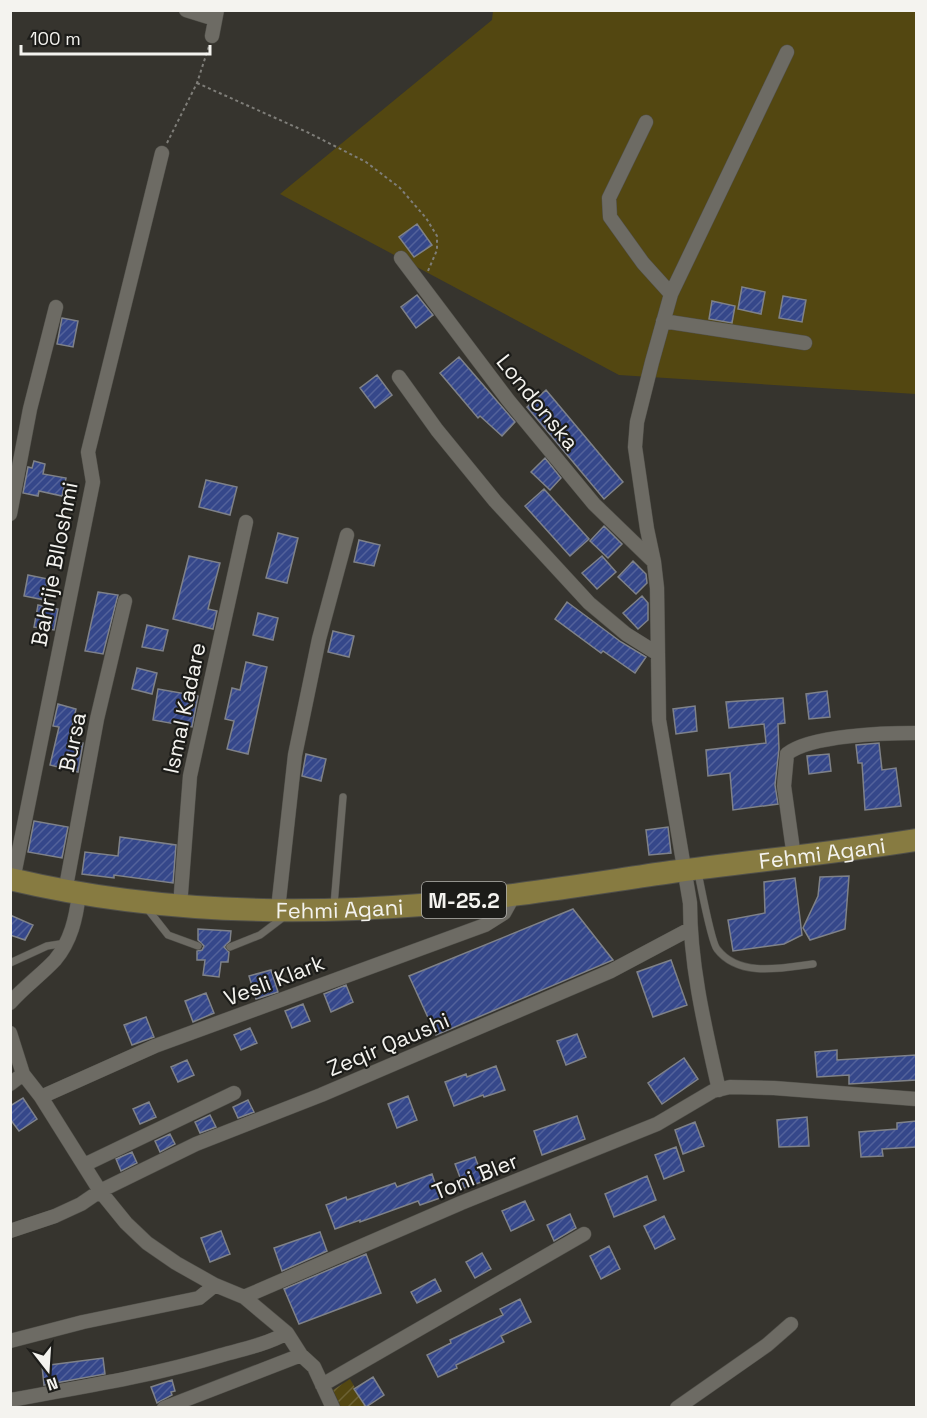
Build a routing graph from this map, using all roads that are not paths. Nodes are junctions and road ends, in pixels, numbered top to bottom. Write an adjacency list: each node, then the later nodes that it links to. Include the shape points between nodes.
1 (186, 10): 2 (street)
2 (216, 15): 3 (street)
3 (212, 36)
4 (788, 52): 8 (street)
5 (646, 122): 8 (street, via 609,198 610,217)
6 (162, 153): 24 (street, Bahrije Blloshmi, via 88,452 93,482)
7 (401, 258): 16 (street, Londonska, via 508,400 594,504)
8 (671, 294): 10 (street)
9 (56, 307): 13 (street, via 30,409)
10 (663, 321): 11 (street); 16 (street, via 637,422 635,447)
11 (805, 344)
12 (399, 377): 18 (street, via 495,501 589,603)
13 (10, 514)
14 (246, 522): 28 (street, Ismal Kadare, via 190,776)
15 (347, 535): 30 (street, via 319,639 296,755)
16 (654, 562): 18 (street)
17 (125, 601): 25 (street, Bursa, via 98,719)
18 (658, 654): 23 (street, via 659,720)
19 (916, 733): 22 (street, via 812,743 795,747 787,754 784,786)
20 (343, 797): 29 (lane)
21 (916, 840): 22 (main road, Fehmi Agani / M-25.2)
22 (794, 857): 23 (main road, Fehmi Agani / M-25.2)
23 (691, 869): 26 (main road, Fehmi Agani / M-25.2); 31 (street); 36 (lane, via 716,948 730,960 766,970)
24 (12, 879): 25 (main road, Fehmi Agani / M-25.2)
25 (72, 893): 27 (main road, Fehmi Agani / M-25.2); 32 (street, Bursa, via 74,928)
26 (514, 895): 29 (main road, Fehmi Agani / M-25.2, via 420,905); 43 (street, Vesli Klark, via 504,913 485,925 155,1046)
27 (142, 902): 28 (main road, Fehmi Agani / M-25.2); 33 (lane, via 168,935)
28 (180, 906): 30 (main road, Fehmi Agani / M-25.2)
29 (333, 908): 30 (main road, Fehmi Agani / M-25.2)
30 (286, 909): 34 (lane, via 260,935)
31 (690, 928): 41 (street, via 700,1006); 46 (street, Zeqir Qaushi, via 611,971 196,1144)
32 (66, 943): 35 (lane, via 47,946); 37 (street, Bursa, via 55,960)
33 (198, 946)
34 (230, 947)
35 (10, 963)
36 (813, 964)
37 (10, 1003)
38 (10, 1033): 39 (street)
39 (23, 1074): 40 (street); 43 (street)
40 (10, 1084)
41 (719, 1090): 44 (street, Toni Bler, via 774,1088); 50 (street, Toni Bler, via 657,1124 440,1212)
42 (234, 1093): 45 (street)
43 (41, 1097): 45 (street)
44 (916, 1099)
45 (84, 1165): 46 (street)
46 (100, 1191): 47 (street, Zeqir Qaushi, via 56,1216); 49 (street, via 147,1243)
47 (10, 1231)
48 (584, 1234): 55 (street)
49 (215, 1285): 50 (street); 53 (street, via 199,1298)
50 (244, 1298): 52 (street)
51 (790, 1324): 59 (street, via 767,1345)
52 (287, 1333): 54 (street); 56 (street, via 149,1375)
53 (10, 1341)
54 (301, 1355): 55 (street, via 314,1366); 57 (street)
55 (322, 1385): 58 (street)
56 (10, 1400)
57 (164, 1407)
58 (333, 1407)
59 (677, 1407)

